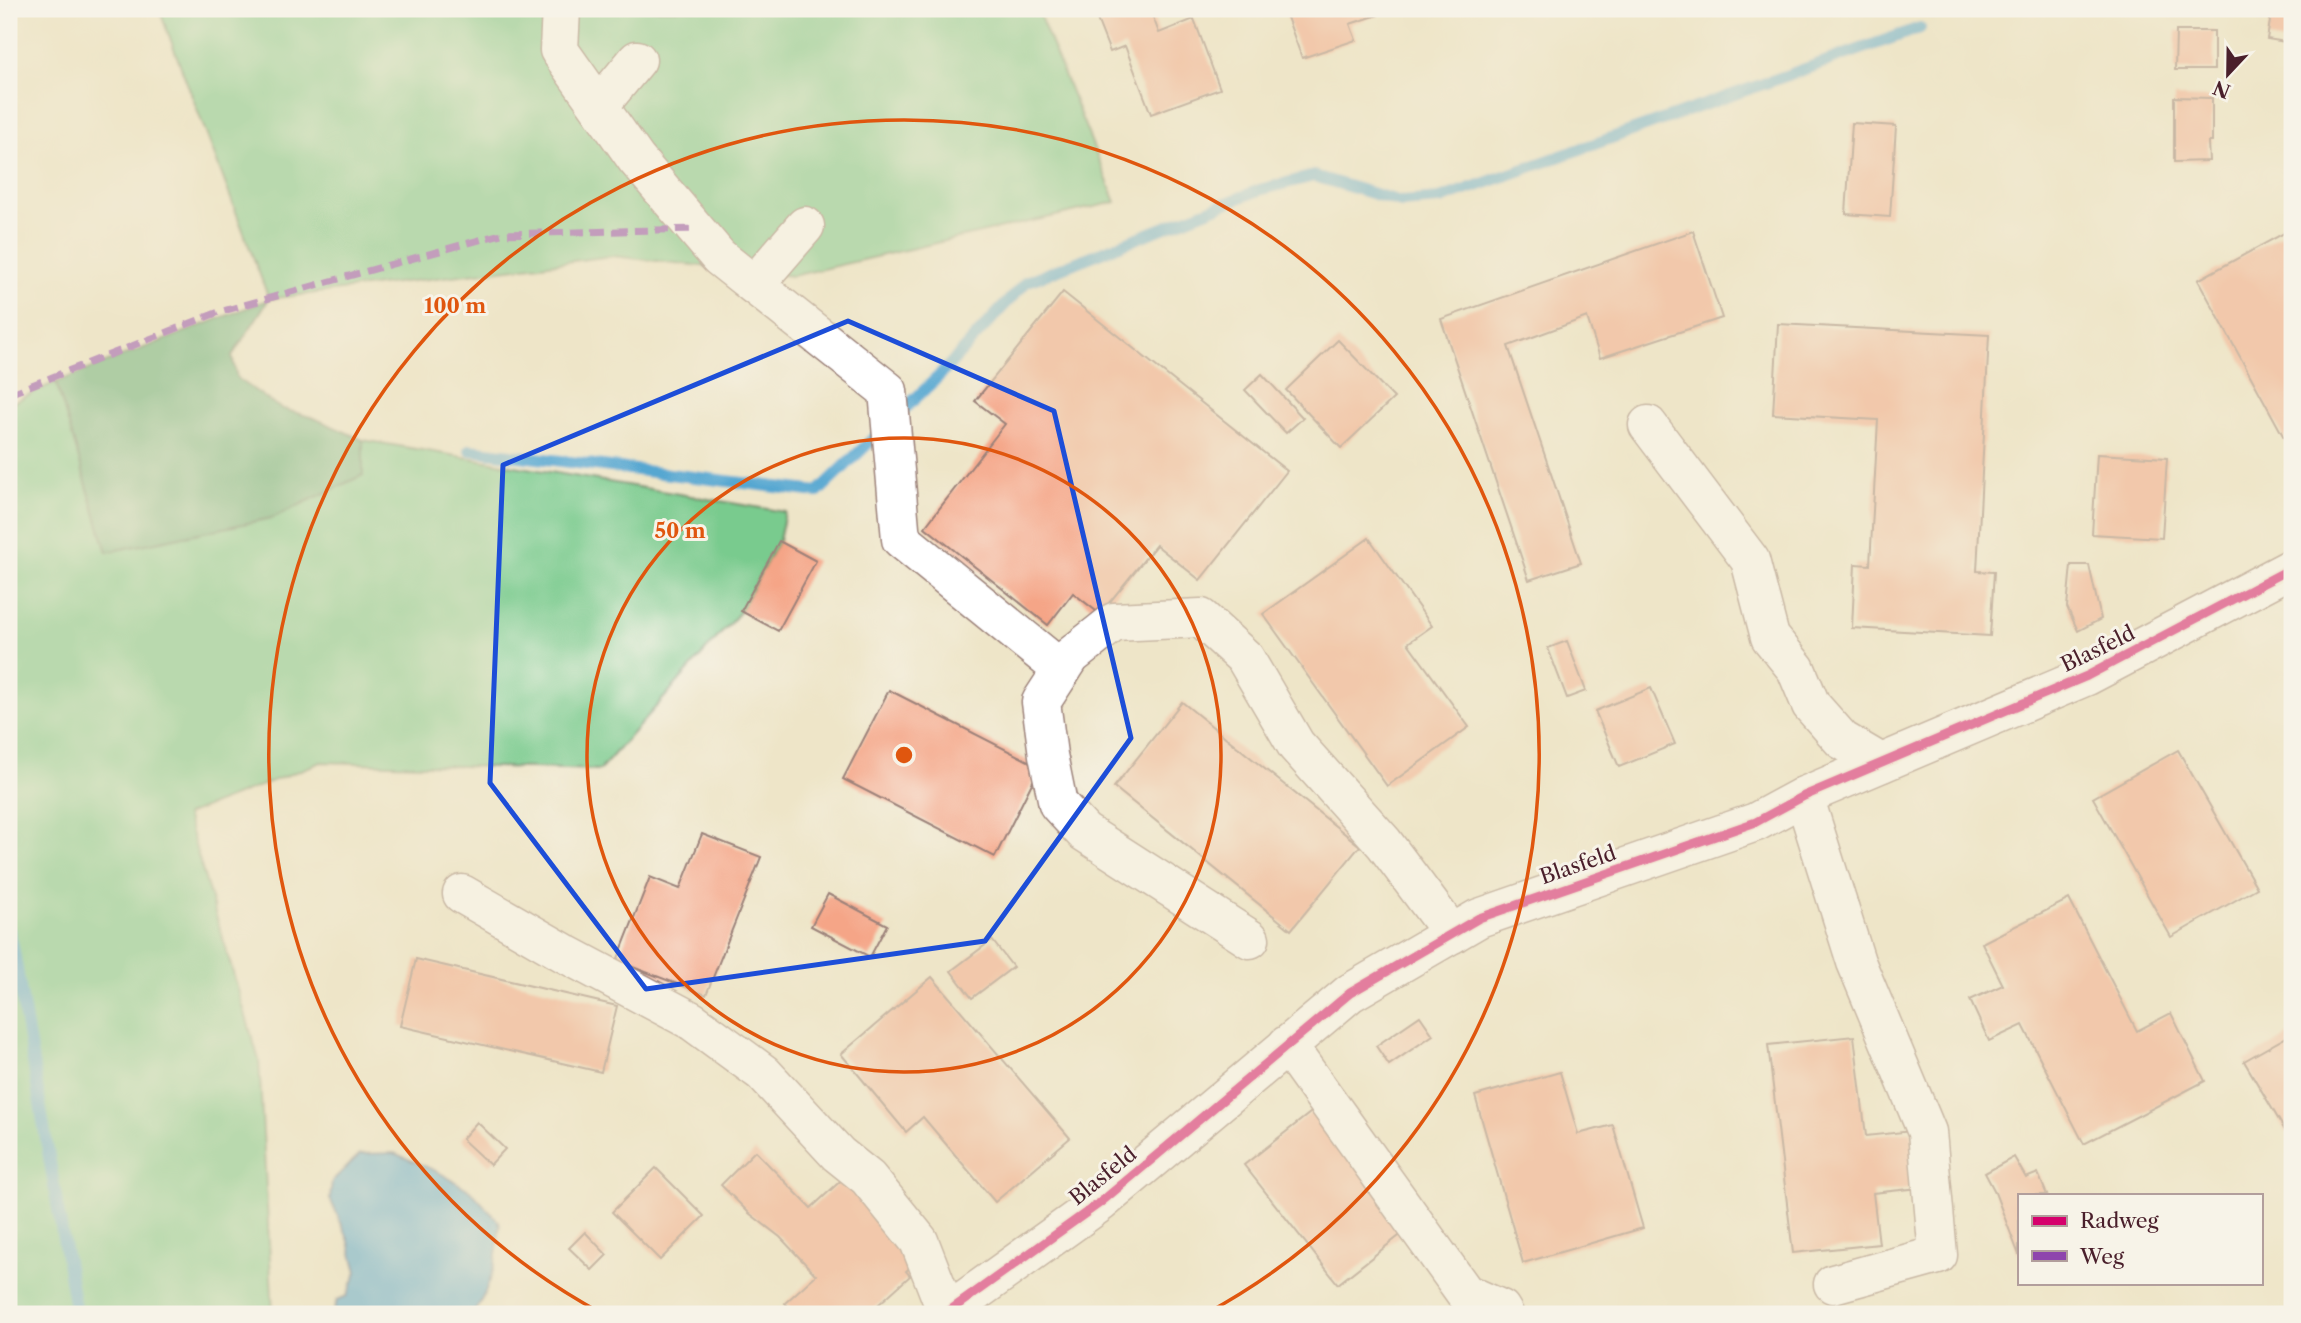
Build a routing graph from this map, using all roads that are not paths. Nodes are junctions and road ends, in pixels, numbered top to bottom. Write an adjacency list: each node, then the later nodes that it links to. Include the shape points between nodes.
1 (561, 9): 3 (street, via 559,50)
2 (636, 60): 3 (street)
3 (599, 106): 5 (street, via 636,159 719,257)
4 (805, 226): 5 (street)
5 (754, 285): 8 (street, via 888,391 901,539)
6 (1648, 425): 9 (street, via 1751,560 1770,636 1796,669 1811,705 1842,740)
7 (2292, 568): 9 (street, Blasfeld, via 2087,676)
8 (1062, 670): 12 (street, via 1071,656 1114,622 1201,618 1245,658 1296,745 1384,842); 13 (street, via 1041,702 1058,804 1084,832)
9 (1881, 763): 10 (street, Blasfeld)
10 (1804, 796): 12 (street, Blasfeld, via 1756,822 1479,918); 15 (street, via 1856,962 1927,1132 1938,1255)
11 (462, 894): 16 (street, via 692,1021 763,1073 838,1154 868,1178 919,1241)
12 (1452, 934): 14 (street, Blasfeld, via 1350,993)
13 (1250, 939)
14 (1287, 1045): 16 (street, Blasfeld, via 1101,1202); 17 (street, via 1465,1293)
15 (1833, 1284)
16 (946, 1314)
17 (1504, 1314)

